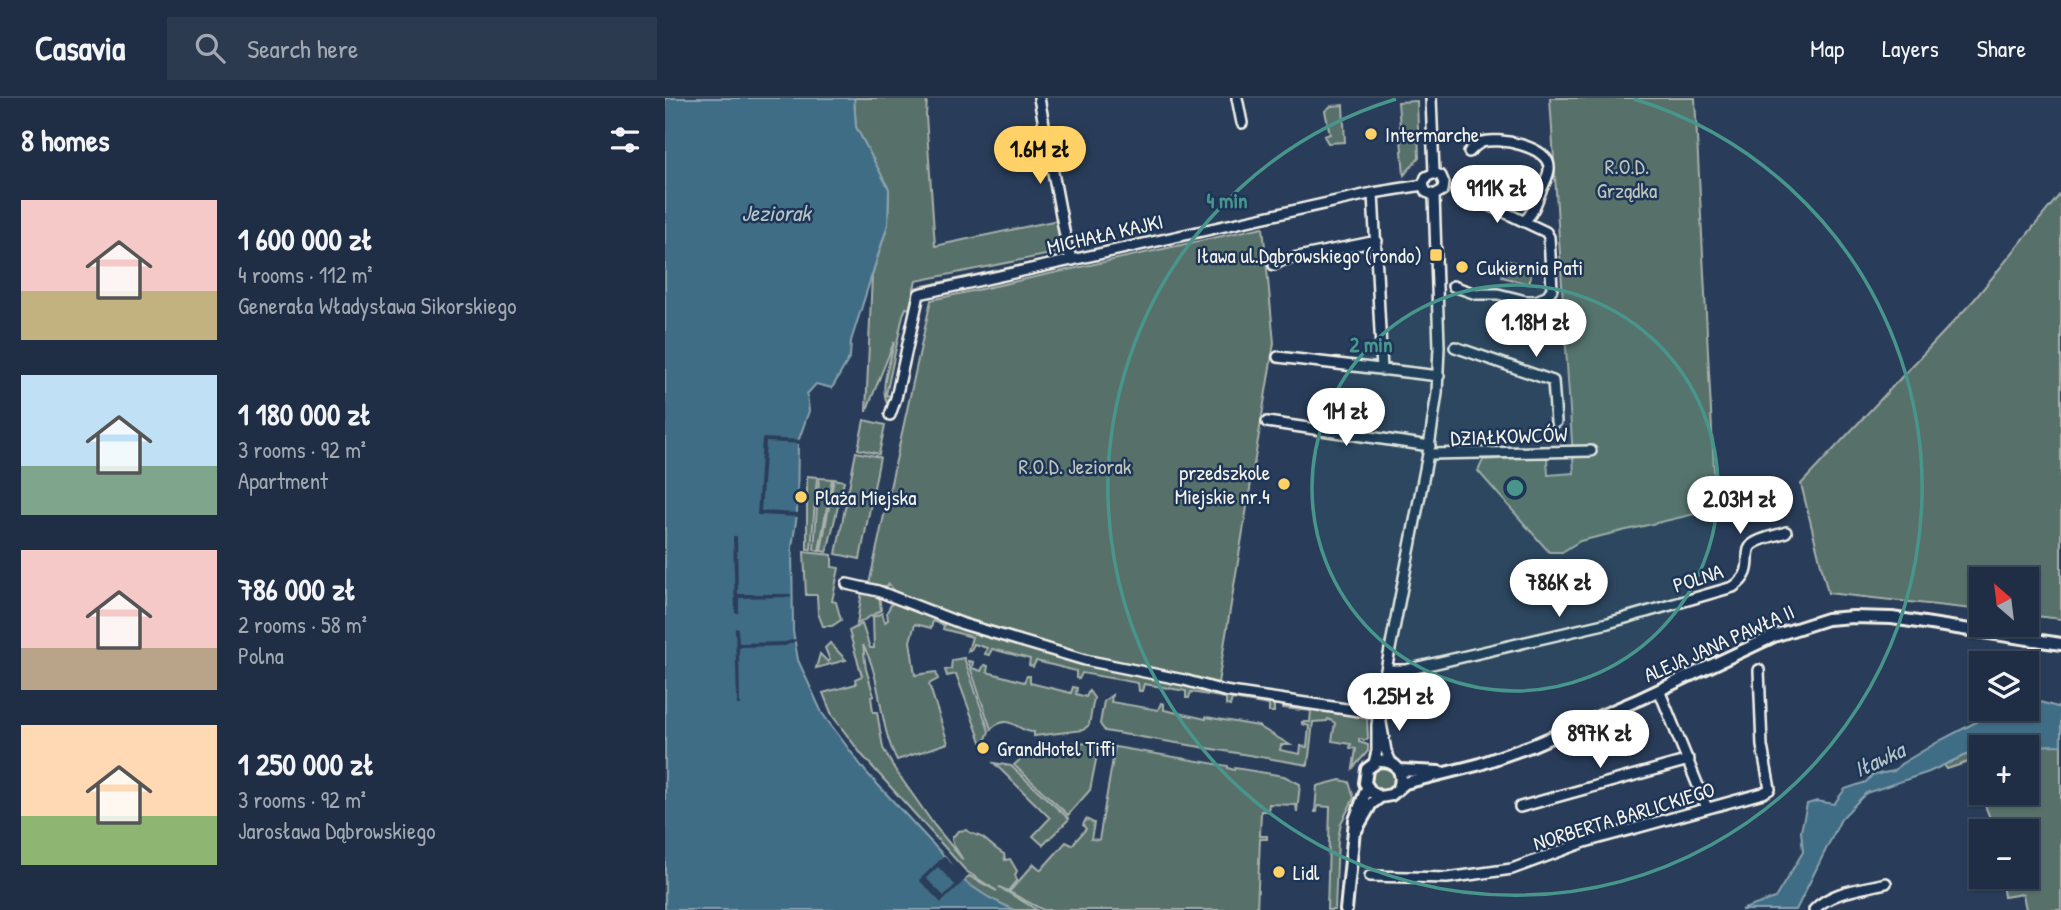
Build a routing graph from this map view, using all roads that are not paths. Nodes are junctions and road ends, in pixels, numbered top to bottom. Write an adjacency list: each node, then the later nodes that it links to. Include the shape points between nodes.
1 (1039, 98): 13 (street)
2 (1237, 98): 4 (street)
3 (1431, 98): 6 (street)
4 (1242, 123)
5 (1469, 152): 11 (street, via 1482,143 1504,141 1544,156 1547,177)
6 (1433, 173): 7 (street); 9 (street, via 1444,183 1443,190)
7 (1423, 185): 8 (street, MICHAŁA KAJKI); 9 (street)
8 (1373, 193): 12 (street); 13 (street, MICHAŁA KAJKI)
9 (1434, 195): 19 (street)
10 (1483, 202): 11 (street)
11 (1524, 220): 15 (street, via 1549,237 1552,289 1546,297 1525,301)
12 (1377, 241): 14 (street); 18 (street)
13 (1073, 260): 20 (street, MICHAŁA KAJKI, via 919,294)
14 (1274, 265)
15 (1453, 286)
16 (1455, 347): 22 (street, via 1553,381)
17 (1278, 357): 18 (street)
18 (1382, 370): 19 (street)
19 (1439, 376): 23 (street)
20 (890, 415)
21 (1267, 422): 23 (street, DZIAŁKOWCÓW)
22 (1556, 422)
23 (1429, 450): 24 (street, DZIAŁKOWCÓW); 28 (street)
24 (1591, 452)
25 (1786, 532): 28 (street, POLNA, via 1750,547 1749,568 1733,587 1608,623 1406,670)
26 (847, 584): 31 (street, via 1086,660 1224,691)
27 (2061, 644): 30 (main road, ALEJA JANA PAWŁA II, via 1892,618 1853,617 1774,636)
28 (1386, 670): 31 (street)
29 (1759, 670): 40 (street, NORBERTA BARLICKIEGO, via 1762,746 1770,789)
30 (1659, 690): 32 (street); 35 (main road, ALEJA JANA PAWŁA II, via 1531,746)
31 (1380, 715): 33 (street); 34 (street, via 1386,751)
32 (1689, 760): 39 (street); 40 (street)
33 (1374, 762): 34 (main road, via 1383,760); 36 (main road, via 1365,773)
34 (1395, 766): 35 (main road, ALEJA JANA PAWŁA II); 37 (main road)
35 (1445, 773): 37 (main road, ALEJA JANA PAWŁA II)
36 (1367, 788): 38 (main road); 41 (main road)
37 (1399, 788): 38 (main road)
38 (1380, 797): 41 (main road)
39 (1520, 807)
40 (1707, 808): 42 (street, NORBERTA BARLICKIEGO, via 1585,842 1512,869 1447,878)
41 (1355, 832): 44 (main road)
42 (1370, 876)
43 (1886, 883): 45 (street, via 1838,894)
44 (1346, 910)
45 (1814, 910)

